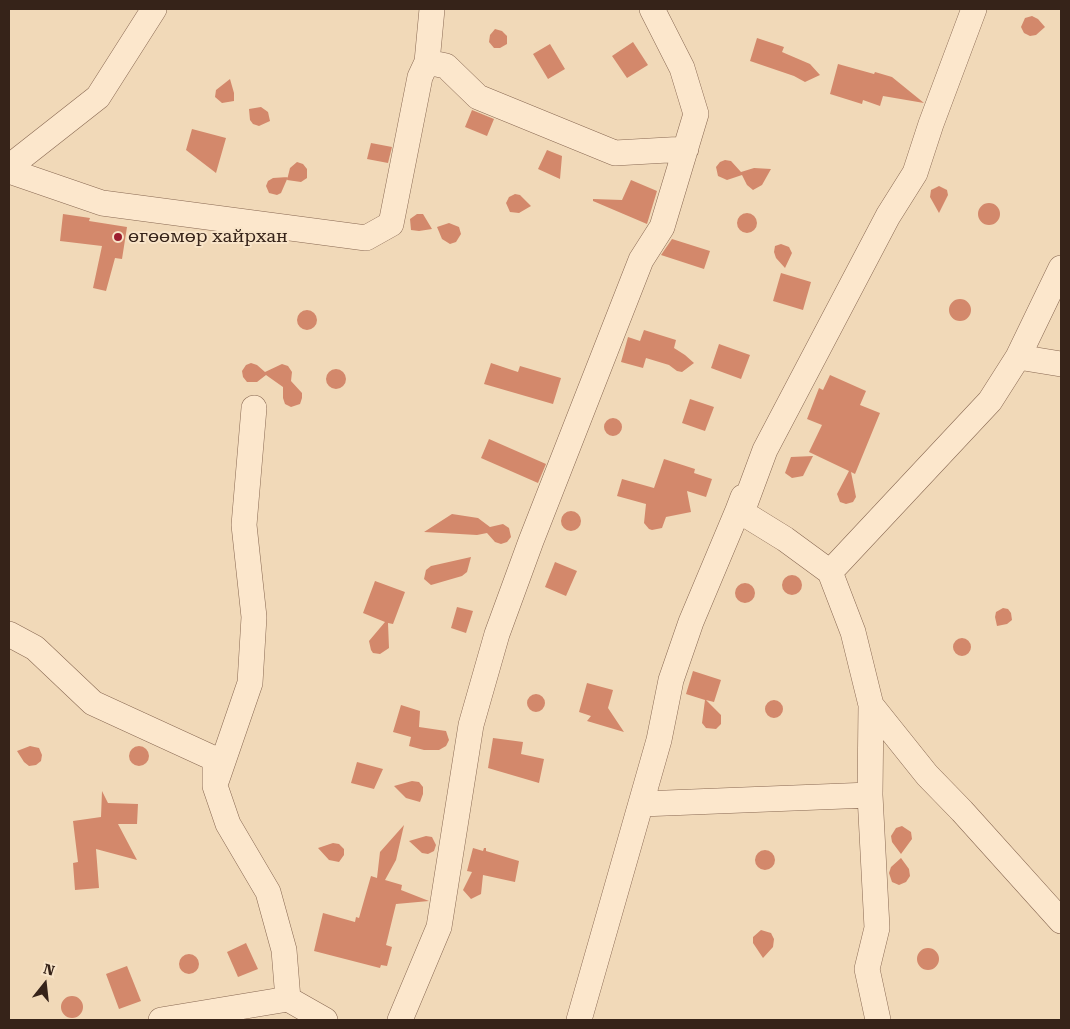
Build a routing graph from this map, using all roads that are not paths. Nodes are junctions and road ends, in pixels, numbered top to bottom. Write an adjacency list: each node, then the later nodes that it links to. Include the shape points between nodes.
1 (154, 9): 7 (street, via 98,96)
2 (432, 9): 5 (street)
3 (652, 9): 6 (street, via 682,68 696,114)
4 (974, 9): 13 (street, via 915,173 888,216 765,450 746,504)
5 (427, 62): 6 (street, via 446,66 478,97 615,153); 8 (street, via 420,77 391,224 366,238 102,203)
6 (686, 149): 24 (street, via 662,227 641,260 497,634 470,725 440,927)
7 (9, 167)
8 (9, 171)
9 (1061, 268): 10 (street)
10 (1018, 357): 11 (street); 14 (street, via 990,401)
11 (1061, 364)
12 (254, 408): 17 (street, via 244,525 254,617 250,683)
13 (738, 510): 14 (street); 19 (street, via 691,622 671,680)
14 (830, 572): 16 (street, via 853,632)
15 (9, 634): 17 (street, via 36,648 93,703 215,759)
16 (871, 705): 18 (street); 20 (street, via 927,775)
17 (215, 786): 21 (street, via 228,824 268,892 284,950)
18 (870, 795): 19 (street); 26 (street, via 877,928 867,969)
19 (641, 804): 25 (street)
20 (1061, 921)
21 (288, 999): 22 (street); 23 (street)
22 (161, 1020)
23 (325, 1020)
24 (400, 1020)
25 (579, 1020)
26 (878, 1020)

